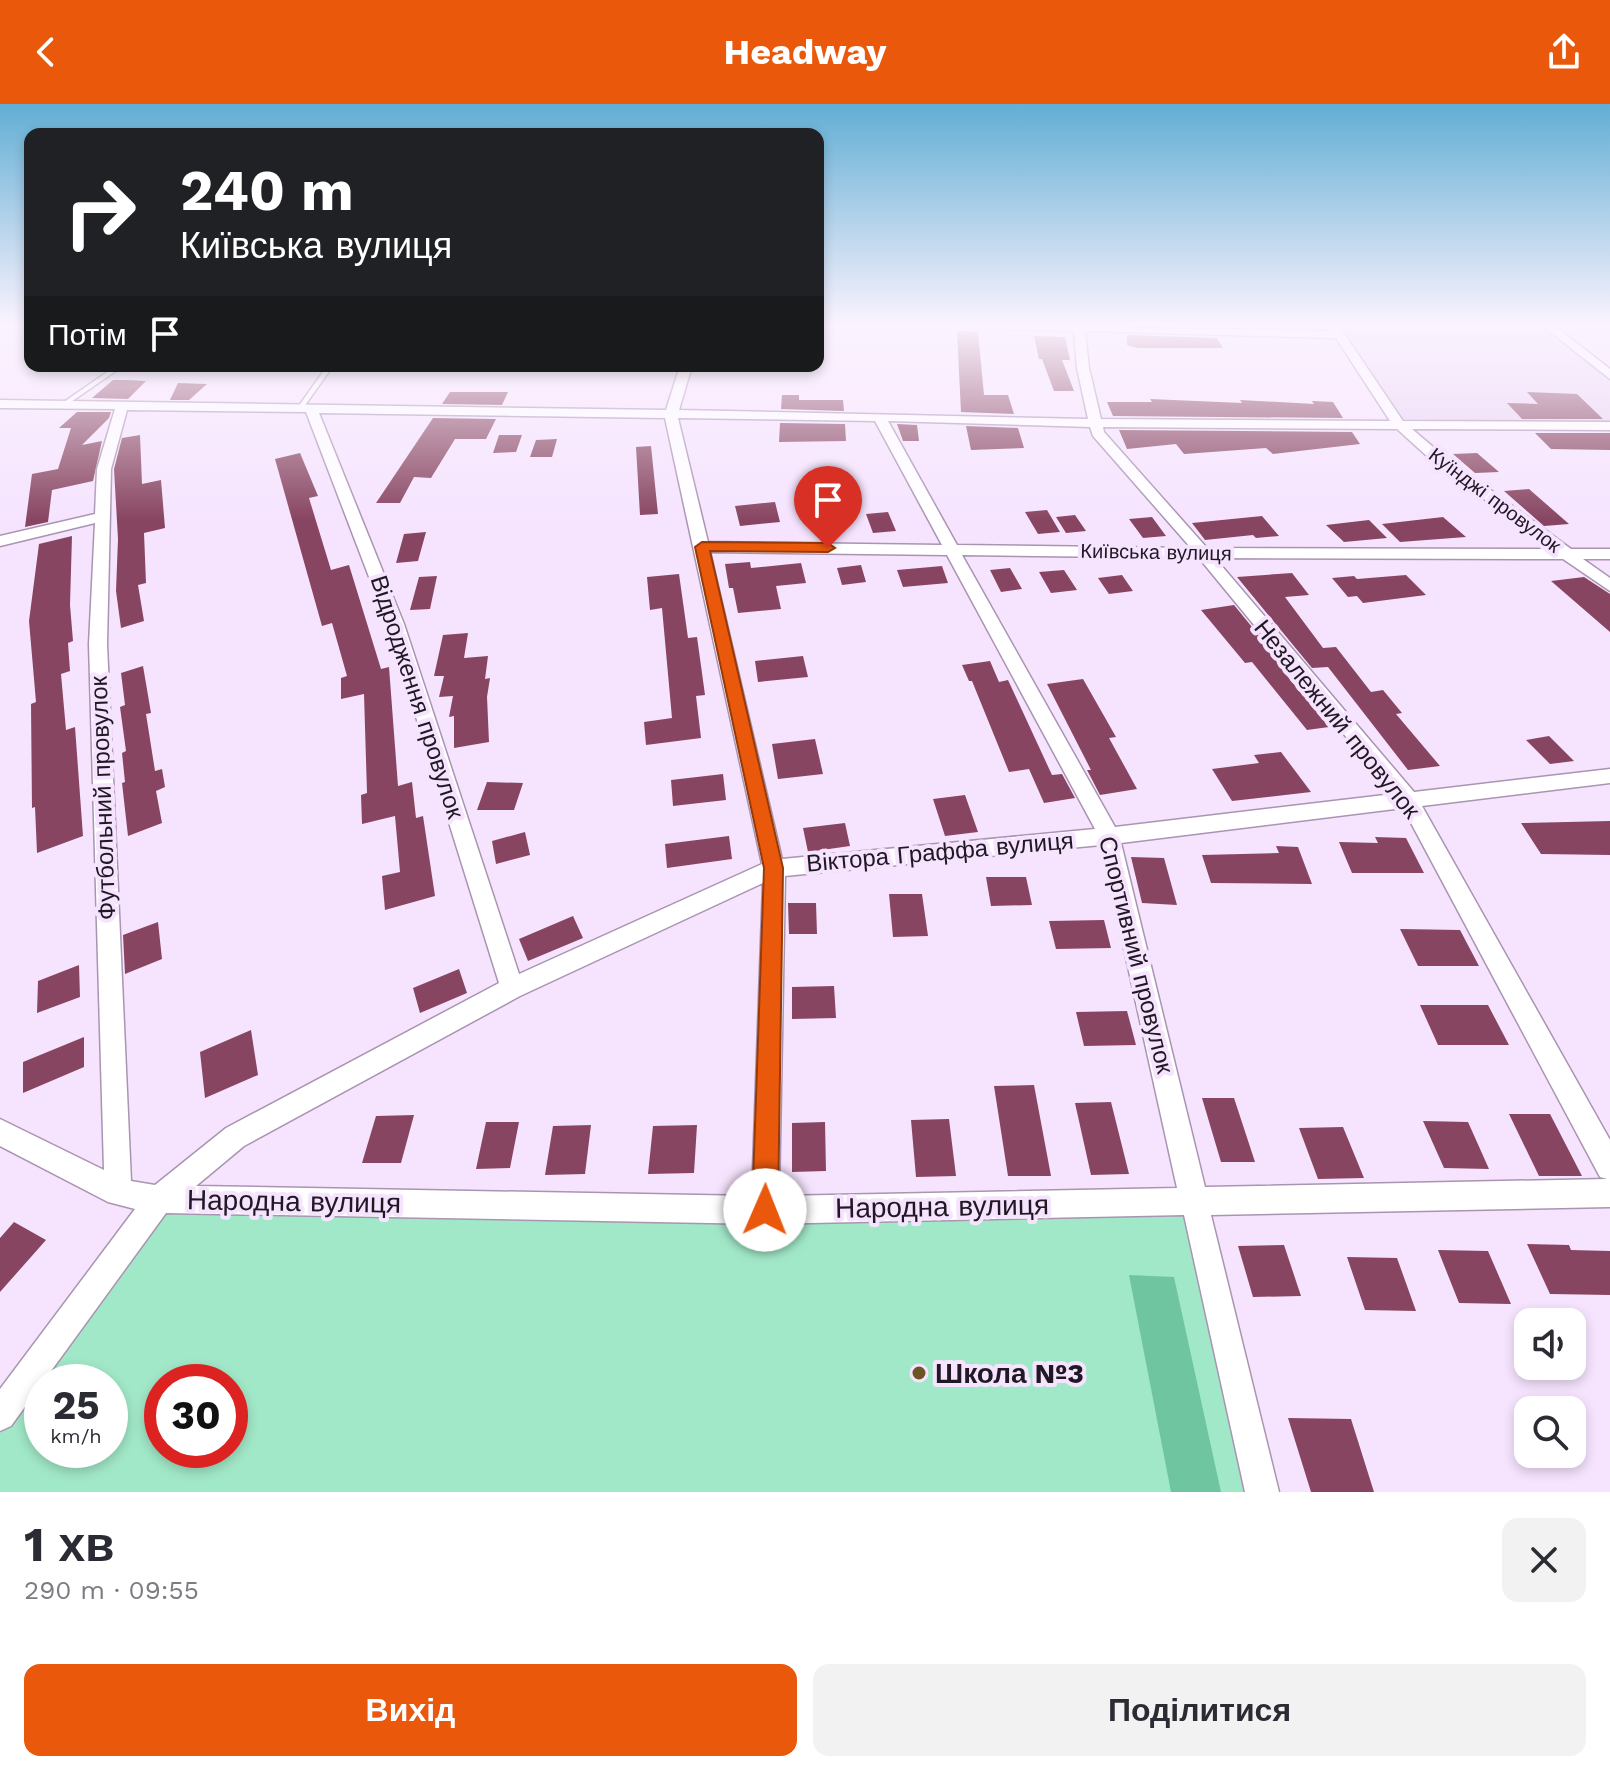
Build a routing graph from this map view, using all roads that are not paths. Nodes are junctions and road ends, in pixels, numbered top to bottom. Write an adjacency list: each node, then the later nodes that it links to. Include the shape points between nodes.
1 (84, 391): 7 (lane)
2 (316, 391): 9 (lane)
3 (678, 391): 10 (street)
4 (1088, 391): 12 (street, Незалежний провулок)
5 (1377, 391): 13 (street, Куїнджі провулок)
6 (0, 404): 7 (street)
7 (63, 405): 8 (street)
8 (122, 406): 9 (street); 15 (street, Футбольний провулок, via 104,469)
9 (305, 410): 10 (street); 27 (street, Відродження провулок, via 345,486)
10 (671, 415): 11 (street); 17 (street)
11 (879, 417): 12 (street); 18 (street, Спортивний провулок)
12 (1096, 423): 13 (street); 19 (street, Незалежний провулок, via 1098,433)
13 (1399, 424): 14 (street); 20 (street, Куїнджі провулок)
14 (1610, 426)
15 (103, 517): 16 (street); 30 (street, Футбольний провулок, via 98,644)
16 (0, 541)
17 (702, 547): 18 (street, Київська вулиця); 26 (street)
18 (955, 549): 19 (street, Київська вулиця); 25 (street, Спортивний провулок)
19 (1203, 553): 20 (street, Київська вулиця); 24 (street, Незалежний провулок)
20 (1565, 553): 21 (street, Київська вулиця); 22 (street, Куїнджі провулок)
21 (1610, 554)
22 (1610, 586)
23 (1610, 776): 24 (street, Віктора Граффа вулиця)
24 (1408, 799): 25 (street, Віктора Граффа вулиця); 29 (street, Незалежний провулок)
25 (1109, 836): 26 (street, Віктора Граффа вулиця); 33 (street, Спортивний провулок)
26 (774, 868): 27 (street, Віктора Граффа вулиця); 34 (street)
27 (512, 988): 32 (street, Віктора Граффа вулиця, via 235,1137)
28 (0, 1132): 30 (street, Народна вулиця)
29 (1610, 1167)
30 (118, 1192): 32 (street, Народна вулиця)
31 (1610, 1193): 33 (street, Народна вулиця)
32 (159, 1199): 34 (street, Народна вулиця); 35 (street, Віктора Граффа вулиця)
33 (1195, 1201): 34 (street, Народна вулиця); 36 (street, Спортивний провулок)
34 (765, 1210)
35 (0, 1415)
36 (1262, 1492)

